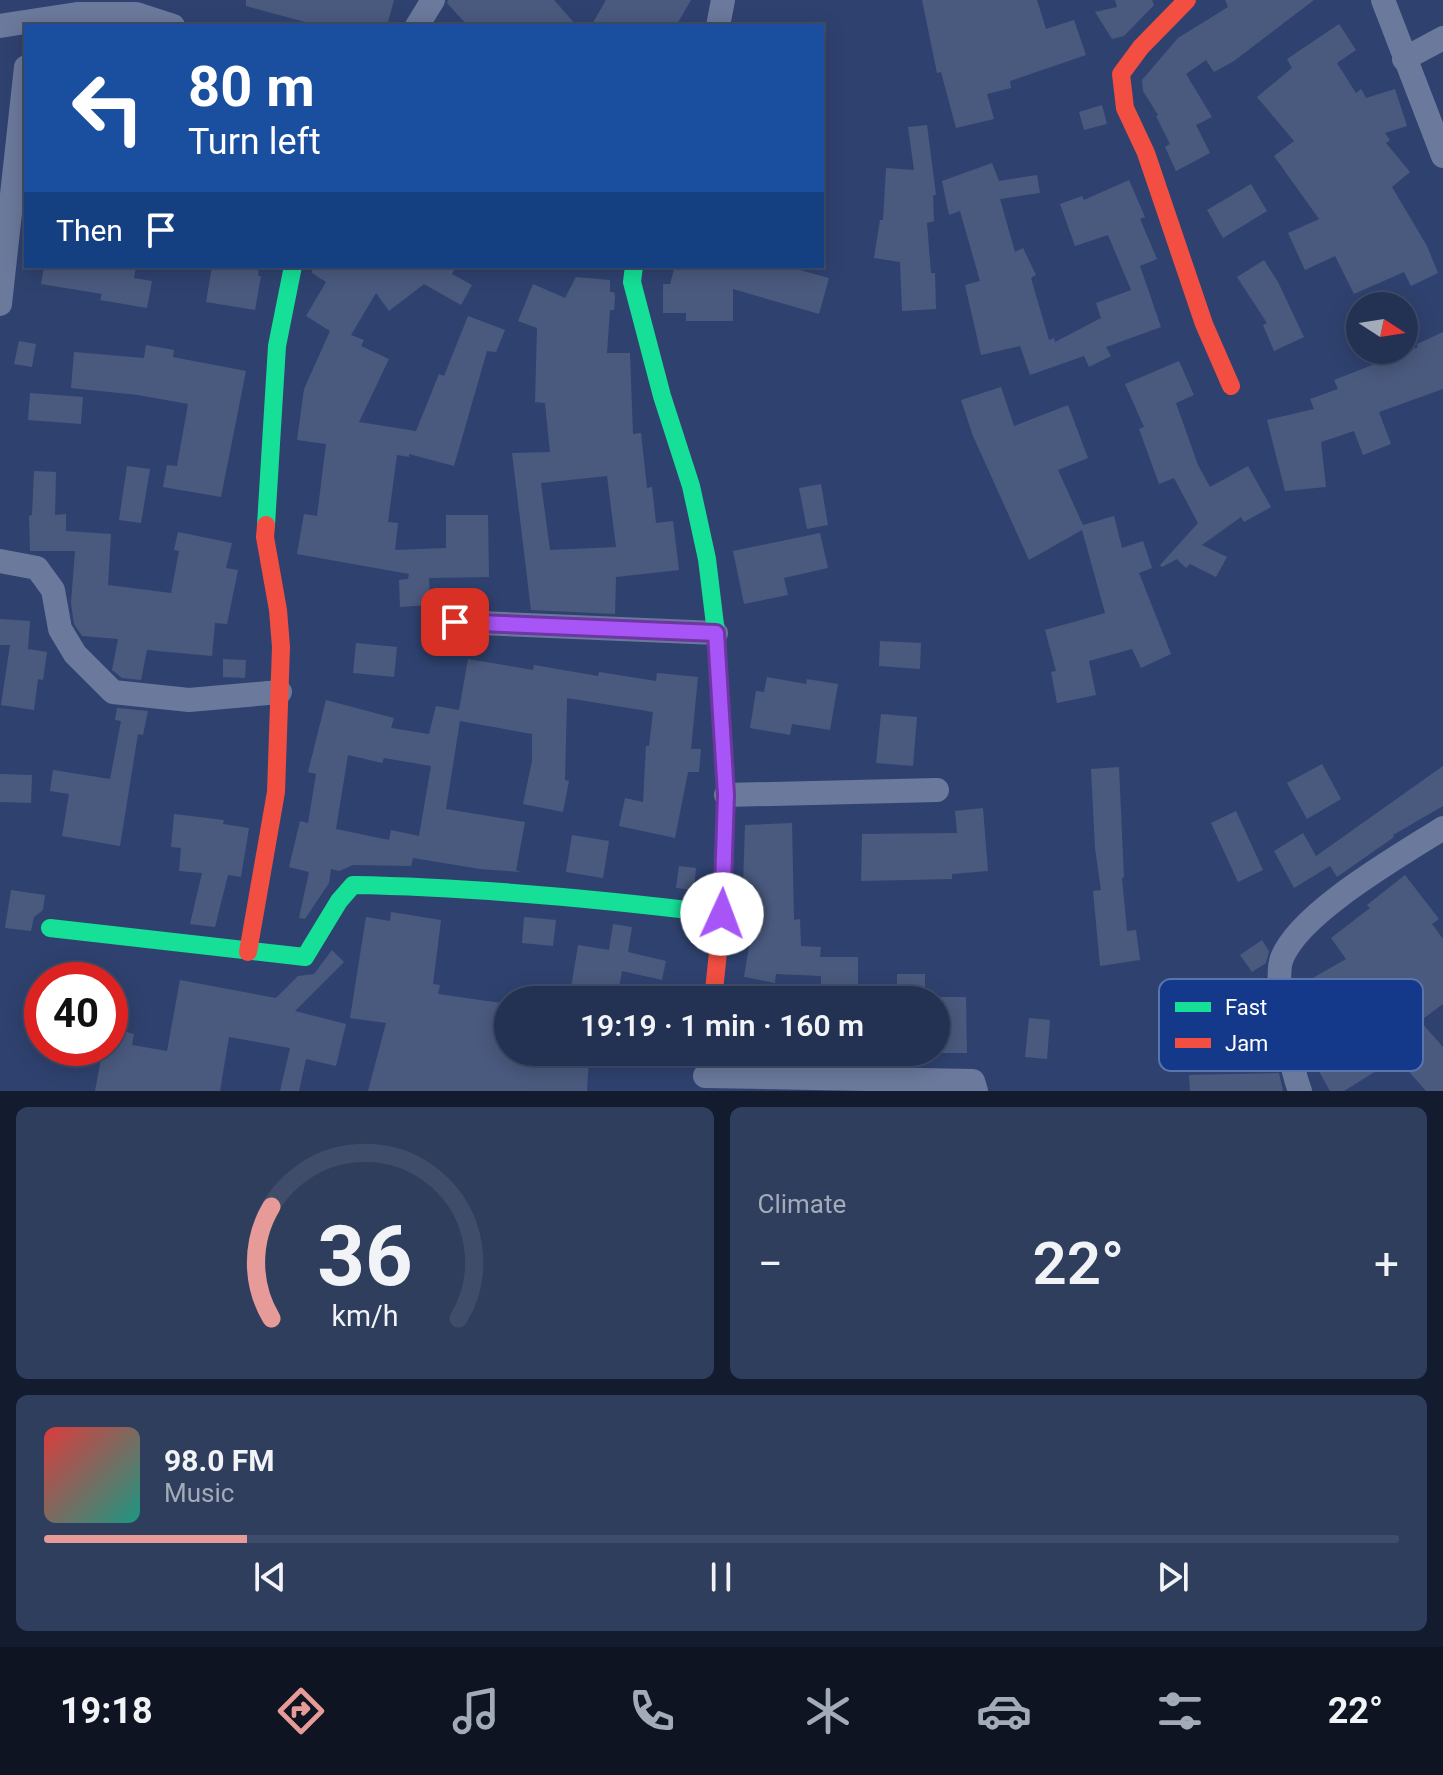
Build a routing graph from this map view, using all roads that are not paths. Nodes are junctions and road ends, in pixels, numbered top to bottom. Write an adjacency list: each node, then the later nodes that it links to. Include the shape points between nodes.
1 (433, 0): 9 (street)
2 (723, 0): 10 (street)
3 (1187, 0): 19 (street, via 1121,74 1125,108)
4 (1383, 0): 13 (street)
5 (136, 7): 7 (street); 8 (street)
6 (24, 24): 11 (street)
7 (30, 24)
8 (169, 24)
9 (418, 24)
10 (718, 24)
11 (0, 26)
12 (1443, 38): 13 (street)
13 (1404, 59): 15 (street)
14 (24, 85): 18 (street)
15 (1443, 156)
16 (293, 268): 23 (street, via 277,346 265,537 278,610)
17 (634, 268): 22 (street, via 632,282 691,486)
18 (0, 304)
19 (1231, 386)
20 (0, 561): 23 (street, via 37,568 53,590 60,629 75,654 113,692 189,700)
21 (455, 622): 22 (street)
22 (716, 633): 25 (street)
23 (280, 692): 29 (street, via 276,792)
24 (937, 790): 25 (street)
25 (726, 795): 27 (street)
26 (1439, 839): 30 (street, via 1362,879 1305,926 1281,959)
27 (722, 914): 29 (street, via 574,896 353,885 305,957); 31 (street)
28 (50, 928): 29 (street)
29 (248, 952)
30 (1280, 979)
31 (714, 986)
32 (1293, 1071): 35 (street)
33 (705, 1073): 34 (street, via 973,1081)
34 (976, 1091)
35 (1300, 1091)

